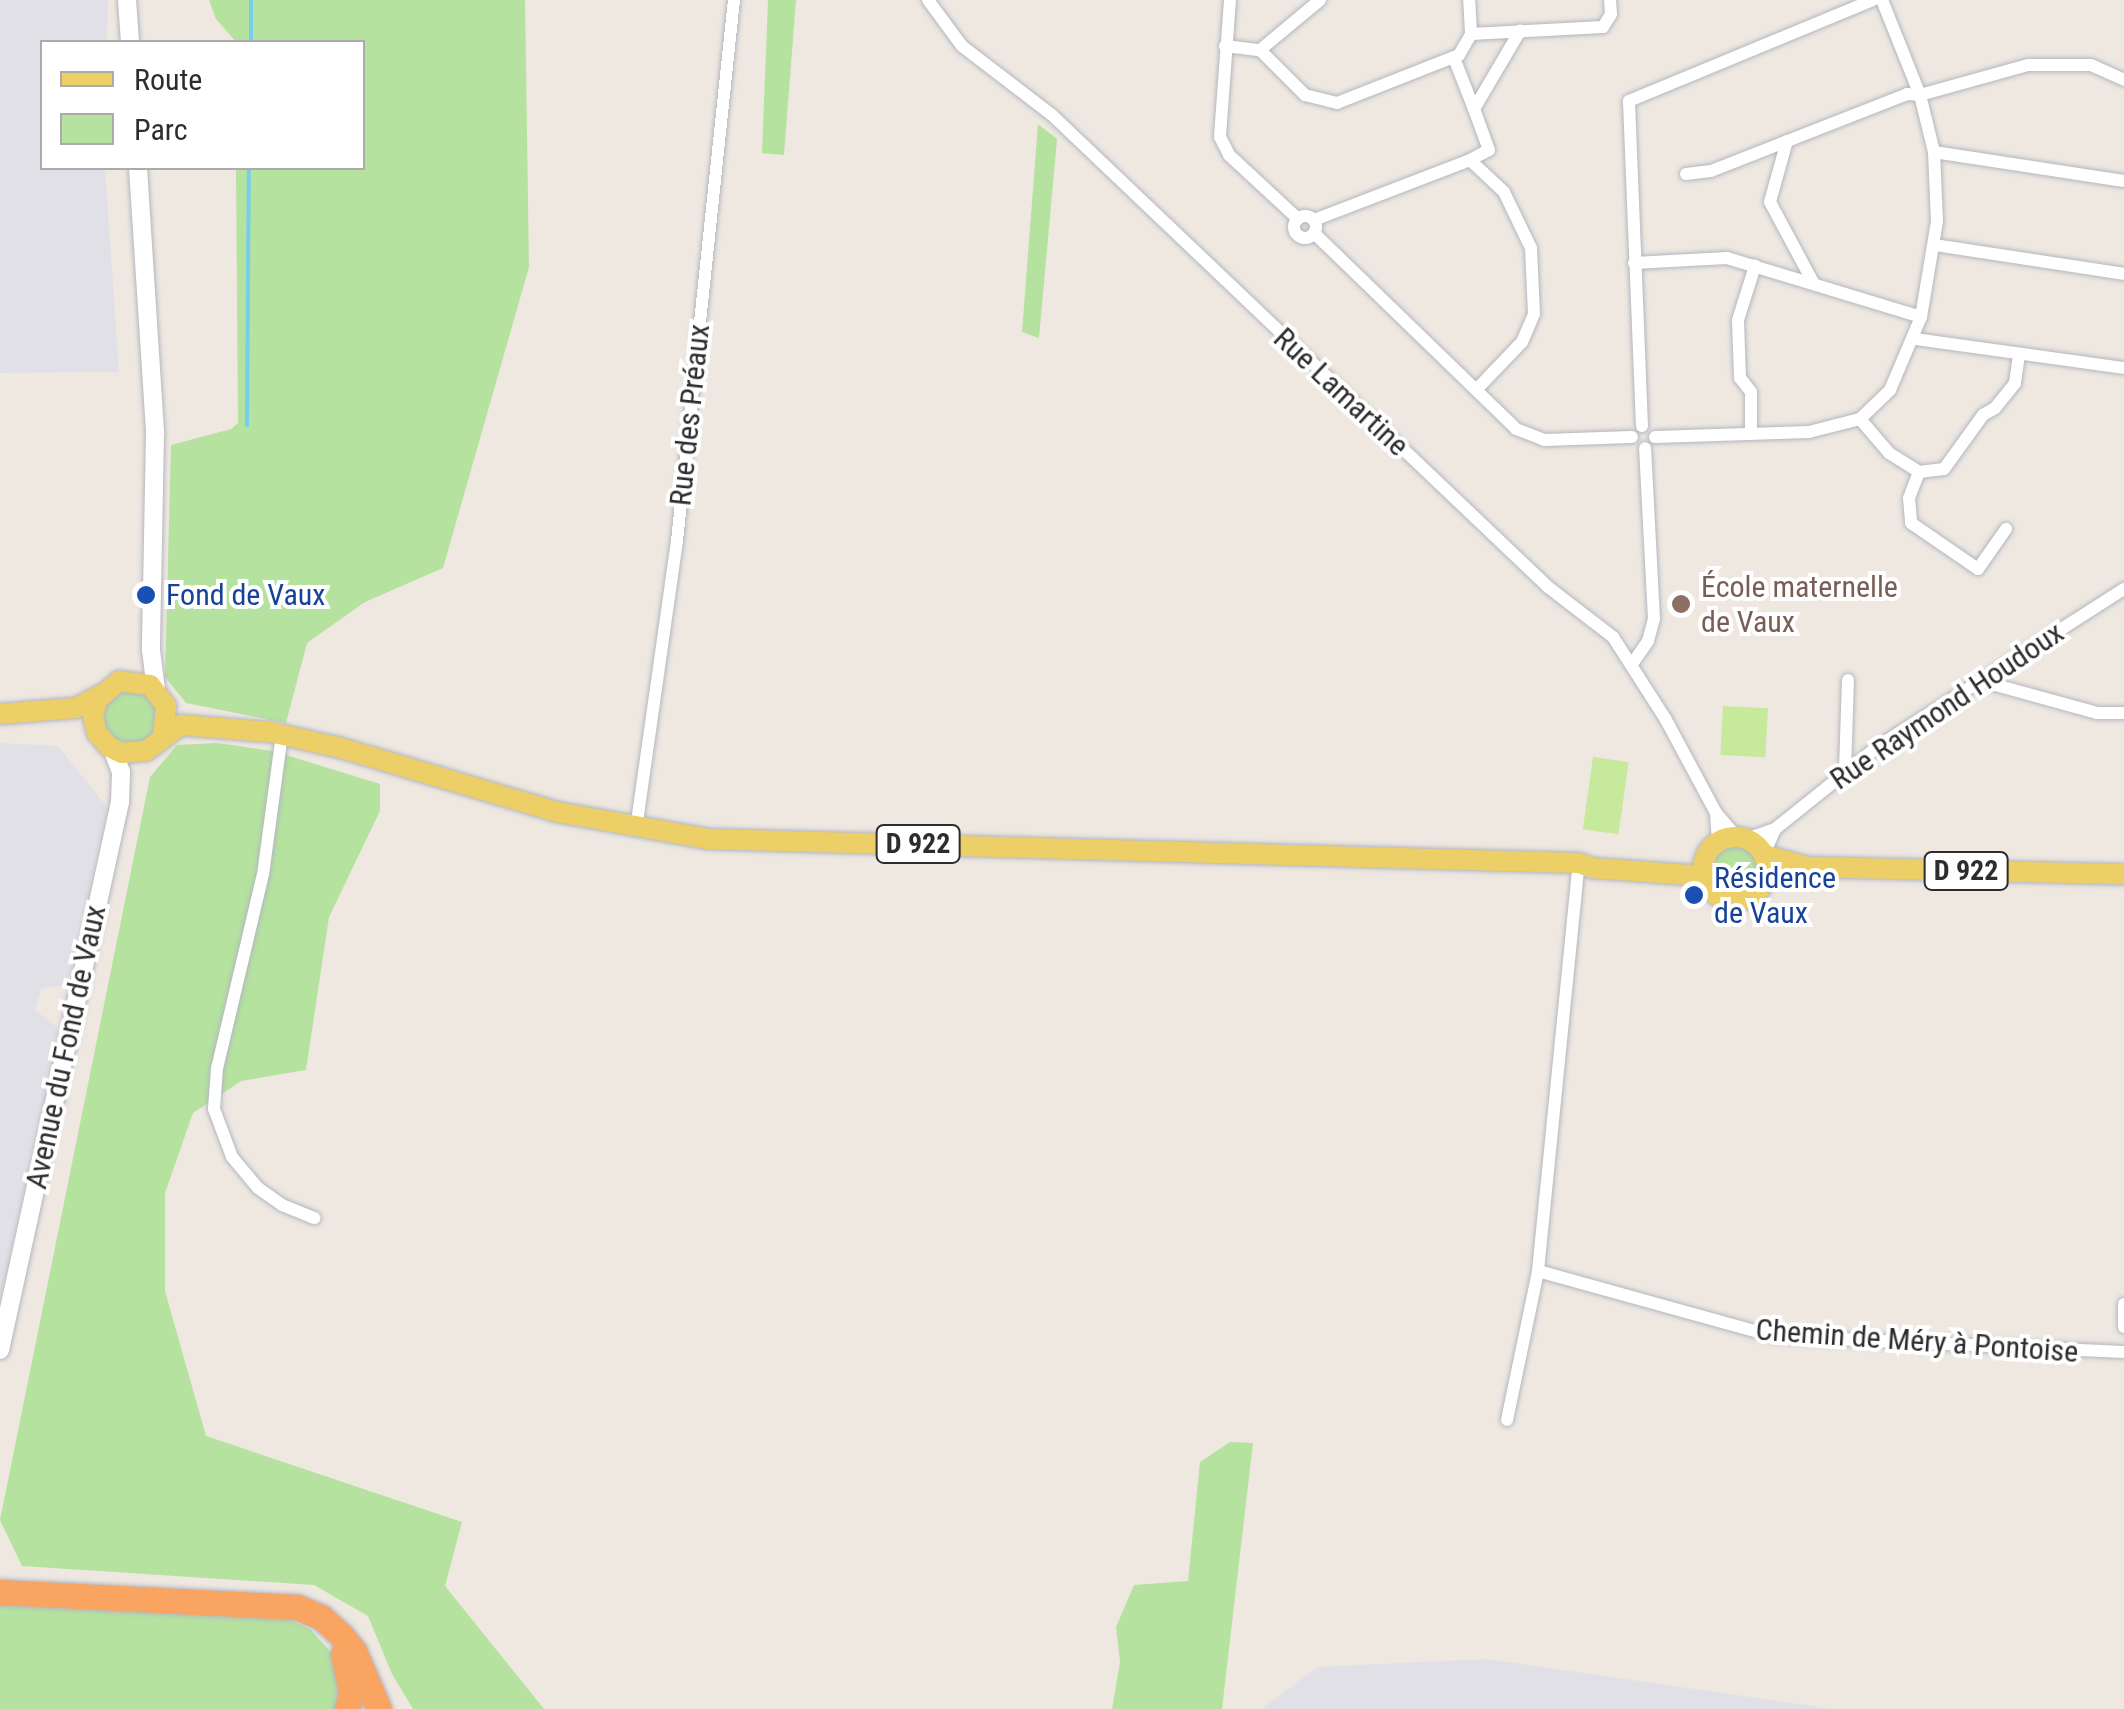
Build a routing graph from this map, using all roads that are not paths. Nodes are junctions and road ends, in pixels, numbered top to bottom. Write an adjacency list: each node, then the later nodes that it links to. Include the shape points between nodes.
1 (127, 0): 12 (street)
2 (734, 0): 59 (street, Rue des Préaux, via 677,541)
3 (928, 0): 45 (street, Rue Lamartine, via 962,46 1052,115 1548,587 1612,636)
4 (1230, 0): 13 (street)
5 (1320, 0): 14 (street)
6 (1470, 0): 11 (street)
7 (1610, 0): 10 (street, via 1603,27)
8 (1873, 0): 27 (street, via 1629,101)
9 (1882, 0): 17 (street)
10 (1520, 31): 11 (street); 18 (street)
11 (1472, 34): 15 (street)
12 (130, 40)
13 (1225, 46): 14 (street); 25 (street, via 1220,137 1228,154)
14 (1260, 50): 15 (street, via 1306,95 1336,104)
15 (1454, 58): 18 (street)
16 (2124, 80): 17 (street, via 2091,65 2028,65)
17 (1920, 95): 19 (street, via 1907,94); 20 (street)
18 (1474, 109): 21 (street, via 1489,150)
19 (1787, 142): 23 (street); 30 (street, via 1770,202)
20 (1934, 152): 24 (street); 26 (street)
21 (1470, 160): 25 (street); 35 (street, via 1513,204 1531,248 1535,304 1522,342)
22 (138, 170): 44 (street, via 155,434)
23 (1686, 174)
24 (2124, 182)
25 (1314, 227): 35 (street)
26 (1935, 245): 29 (street); 31 (street)
27 (1634, 263): 28 (street, via 1727,258); 37 (street)
28 (1754, 266): 30 (street); 38 (street, via 1738,320)
29 (2124, 274)
30 (1814, 284): 31 (street)
31 (1921, 317): 32 (street)
32 (1915, 339): 33 (street); 36 (street, via 1890,390)
33 (2019, 354): 34 (street); 41 (street, via 2015,382 1944,469)
34 (2124, 368)
35 (1476, 390): 39 (street, via 1535,438)
36 (1860, 419): 38 (street, via 1809,432); 41 (street)
37 (1642, 426): 39 (street); 40 (street, via 1651,428)
38 (1751, 433): 40 (street)
39 (1632, 438): 40 (street, via 1635,444)
40 (1650, 442): 45 (street, via 1654,619)
41 (1919, 472): 42 (street, via 1909,498 1911,523 1978,569)
42 (2006, 529)
43 (2124, 589): 48 (street, Rue Raymond Houdoux)
44 (150, 650): 46 (street, via 144,670); 49 (street)
45 (1632, 664): 61 (street, Rue Lamartine, via 1716,813)
46 (132, 680): 49 (main road); 50 (main road)
47 (1848, 680): 57 (street)
48 (1981, 681): 51 (street, via 2097,713); 57 (street, Rue Raymond Houdoux)
49 (160, 695): 53 (main road, D 922, via 178,709); 54 (main road, via 168,718)
50 (100, 696): 52 (main road); 52 (main road, via 76,708 0,714)
51 (2124, 713)
52 (95, 728): 55 (main road)
53 (276, 733): 54 (main road, D 922, via 185,725); 59 (main road, D 922); 67 (street, via 263,874 221,1049 214,1109 232,1157 258,1188)
54 (163, 736): 56 (main road)
55 (112, 749): 56 (main road); 58 (street, Avenue du Fond de Vaux, via 121,772)
56 (146, 751): 58 (street, Avenue du Fond de Vaux)
57 (1845, 770): 60 (street, Rue Raymond Houdoux)
58 (120, 802): 71 (street, Avenue du Fond de Vaux)
59 (636, 829): 63 (main road, D 922, via 708,838)
60 (1775, 829): 61 (street, Rue Raymond Houdoux); 62 (street, Rue Raymond Houdoux)
61 (1722, 850): 62 (main road); 63 (main road, D 922, via 1689,859); 66 (main road, via 1716,895 1736,901 1754,894)
62 (1764, 855): 64 (main road, D 922); 66 (main road)
63 (1579, 863): 68 (street)
64 (1808, 867): 65 (main road, D 922); 66 (main road, D 922)
65 (2124, 874)
66 (1766, 878)
67 (314, 1218)
68 (1538, 1271): 72 (street, Chemin de Méry à Pontoise, via 1772,1336); 73 (street)
69 (2124, 1304): 70 (street)
70 (2124, 1327)
71 (0, 1350)
72 (2124, 1352)
73 (1506, 1420)
74 (0, 1592): 75 (highway)
75 (272, 1603): 76 (highway, via 311,1620 338,1644 350,1680); 77 (highway, via 309,1611 333,1626 354,1652)
76 (347, 1709)
77 (379, 1709)

